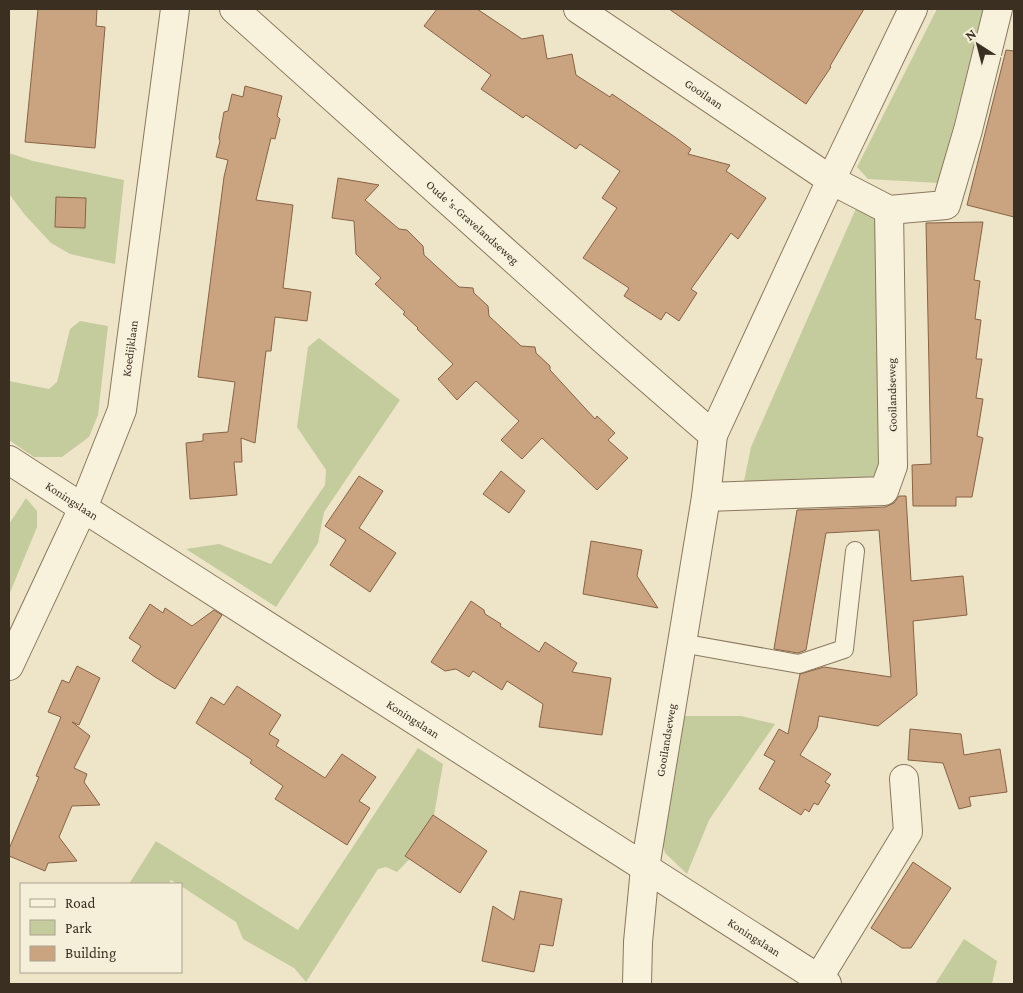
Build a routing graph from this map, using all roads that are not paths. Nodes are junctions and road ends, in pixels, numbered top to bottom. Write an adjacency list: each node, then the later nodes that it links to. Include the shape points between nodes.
1 (175, 9): 11 (street, Koedijklaan, via 122,410)
2 (234, 9): 8 (street, Oude 's-Gravelandseweg)
3 (578, 9): 6 (street, Gooilaan)
4 (913, 9): 6 (street, Gooilandseweg)
5 (998, 9): 7 (street, via 946,205)
6 (831, 180): 7 (street); 8 (street, Gooilandseweg)
7 (889, 210): 10 (street, Gooilandseweg, via 893,466 884,491)
8 (713, 435): 10 (street, Gooilandseweg)
9 (9, 460): 11 (street, Koningslaan)
10 (706, 497): 13 (street, Gooilandseweg)
11 (82, 508): 14 (street, Koedijklaan); 16 (street, Koningslaan)
12 (854, 551): 13 (lane, via 844,650 799,664)
13 (681, 643): 16 (street, Gooilandseweg)
14 (9, 666)
15 (904, 779): 17 (street, Koningslaan, via 908,832)
16 (645, 868): 17 (street, Koningslaan); 18 (street, Gooilandseweg)
17 (822, 982)
18 (637, 984)

